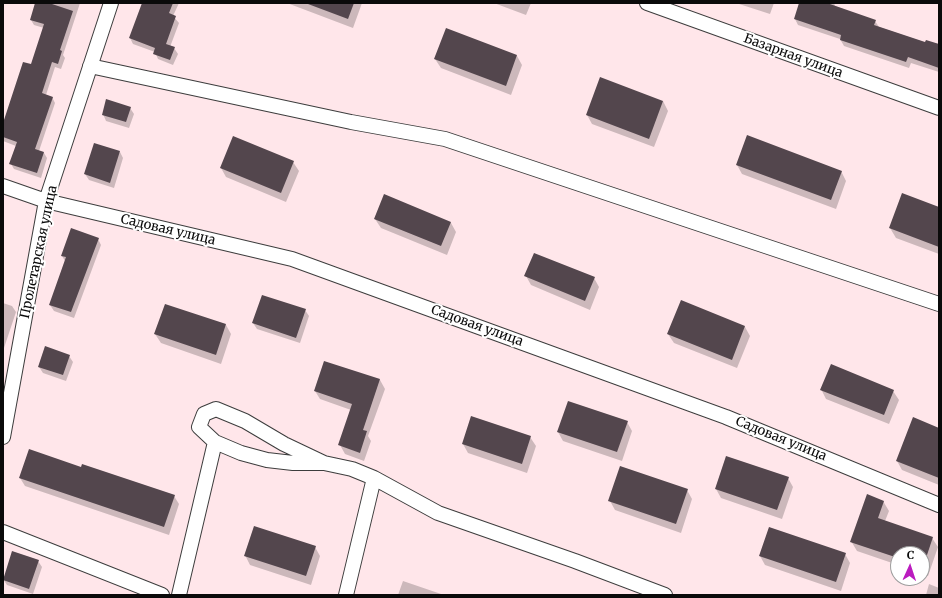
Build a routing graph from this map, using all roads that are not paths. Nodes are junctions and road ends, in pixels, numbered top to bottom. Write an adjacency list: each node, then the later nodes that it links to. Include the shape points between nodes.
1 (110, 3): 3 (street, Пролетарская улица)
2 (647, 3): 4 (street, Базарная улица)
3 (90, 66): 6 (street, Пролетарская улица); 7 (street, via 351,122 445,139)
4 (939, 108)
5 (3, 186): 6 (street, Садовая улица)
6 (46, 201): 8 (street, Пролетарская улица); 12 (street, Садовая улица, via 292,259 726,417)
7 (939, 304)
8 (3, 437)
9 (214, 442): 10 (street, via 267,460); 10 (street, via 199,427 204,414 216,409 245,421 284,444); 15 (street)
10 (324, 463): 11 (street, via 352,469)
11 (374, 478): 16 (street); 17 (street, via 438,513)
12 (939, 505)
13 (3, 532): 14 (street)
14 (162, 595)
15 (179, 595)
16 (346, 595)
17 (665, 595)

